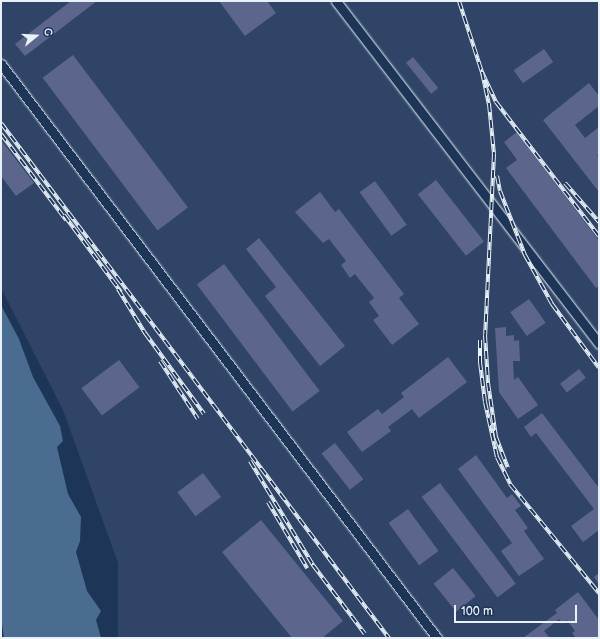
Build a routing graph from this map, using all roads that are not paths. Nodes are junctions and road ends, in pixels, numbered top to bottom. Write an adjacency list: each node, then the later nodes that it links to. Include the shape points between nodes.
1 (336, 1): 3 (lane)
2 (1, 64): 4 (lane)
3 (599, 344)
4 (437, 638)

